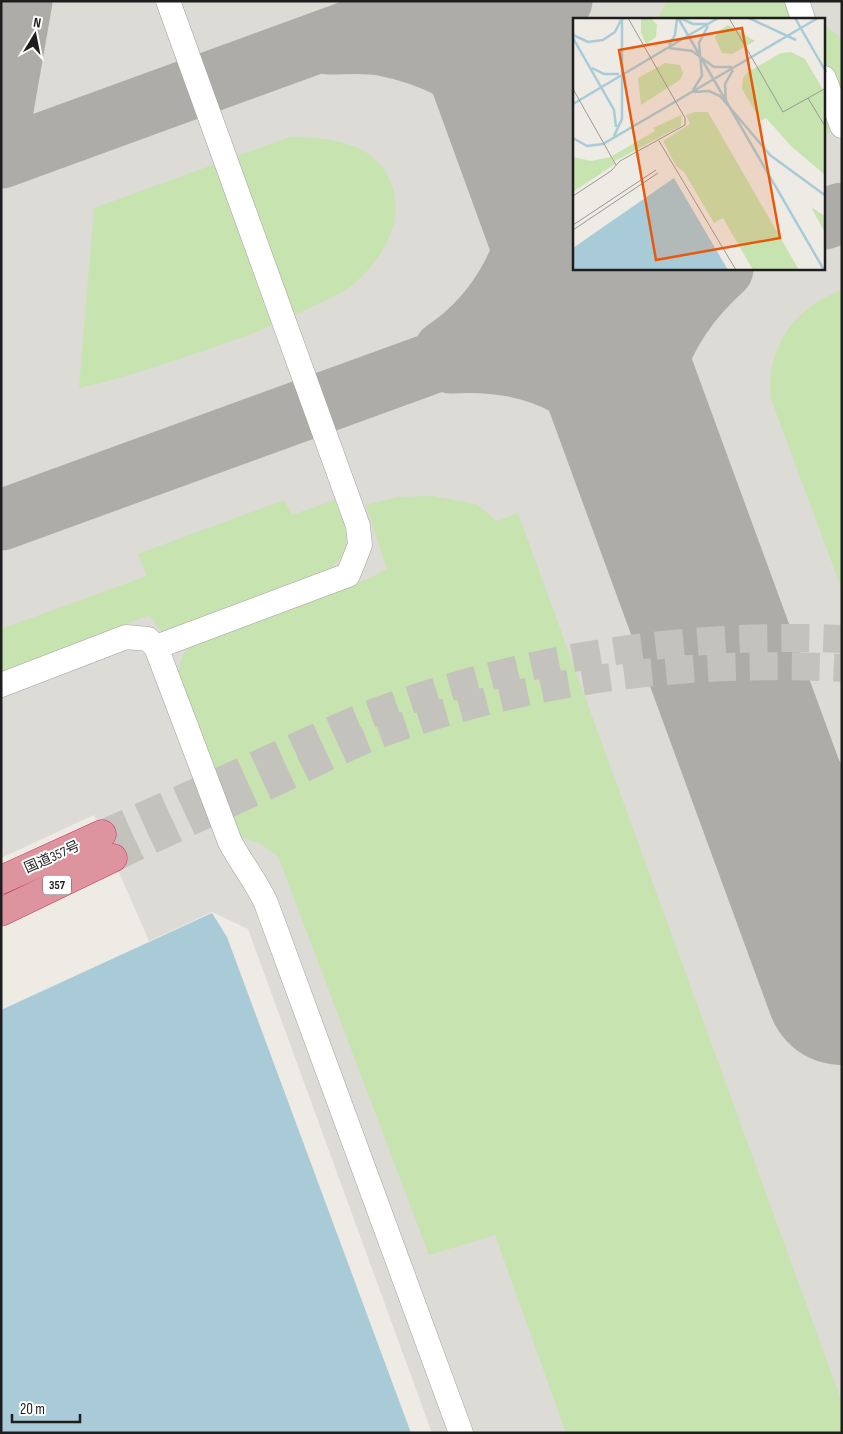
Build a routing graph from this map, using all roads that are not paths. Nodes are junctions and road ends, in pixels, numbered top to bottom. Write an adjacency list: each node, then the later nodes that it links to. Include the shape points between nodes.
1 (168, 1): 6 (lane, via 358,526 360,545 348,575)
2 (797, 1): 3 (lane)
3 (803, 18)
4 (826, 83): 5 (lane)
5 (842, 126)
6 (156, 647): 7 (lane, via 148,639 126,637); 10 (lane, via 230,842 266,903)
7 (1, 685)
8 (1, 880): 9 (highway, 国道357号 / 357, via 108,846)
9 (1, 912)
10 (461, 1433)

